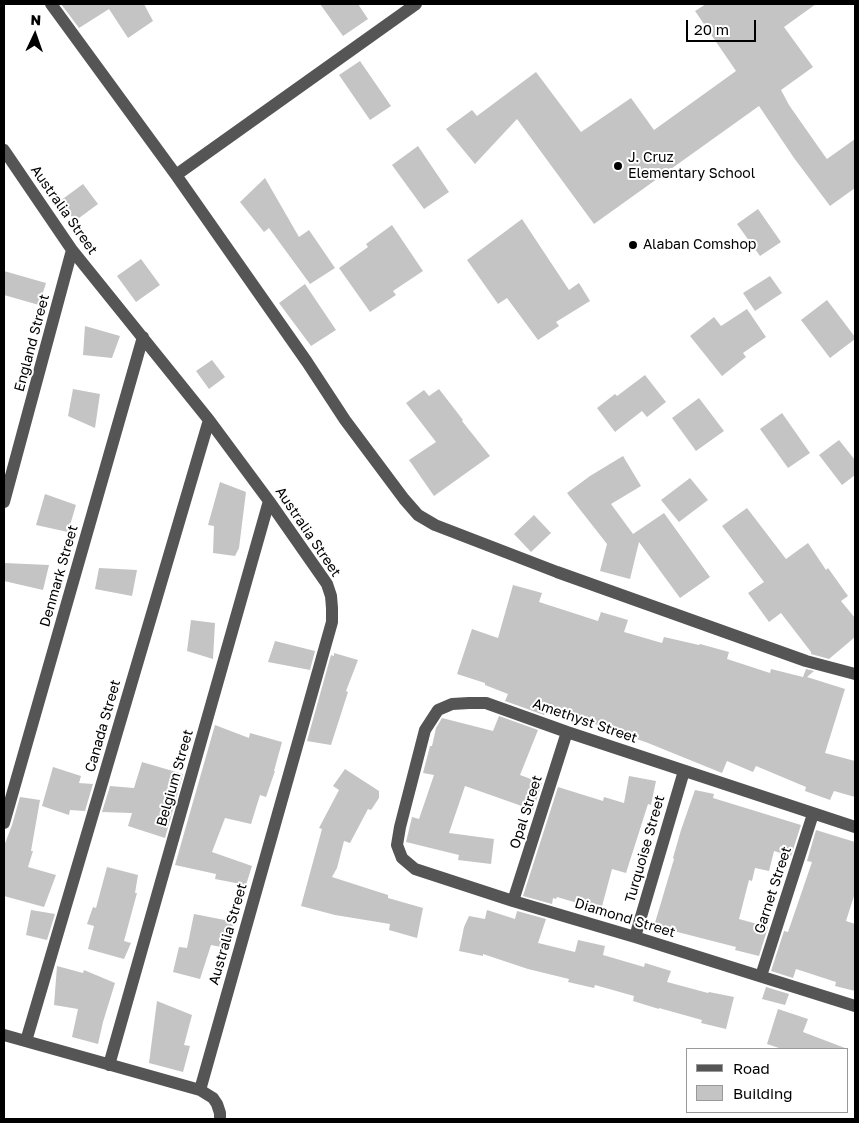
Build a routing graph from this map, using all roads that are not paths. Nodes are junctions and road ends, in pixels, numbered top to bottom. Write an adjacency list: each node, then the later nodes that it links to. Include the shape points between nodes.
1 (51, 4): 4 (street)
2 (416, 4): 4 (street)
3 (4, 150): 5 (street, Australia Street)
4 (176, 175): 10 (street, via 345,420 418,515 435,525 557,572 806,661)
5 (72, 250): 6 (street, Australia Street); 9 (street, England Street)
6 (143, 337): 7 (street, Australia Street); 14 (street, Denmark Street)
7 (209, 420): 8 (street, Australia Street); 22 (street, Canada Street)
8 (269, 500): 23 (street, Belgium Street); 24 (street, Australia Street, via 327,584 332,622)
9 (4, 502)
10 (855, 674)
11 (567, 732): 12 (street, Amethyst Street); 16 (street, Amethyst Street, via 486,703 452,704 438,710 425,730); 17 (street, Opal Street)
12 (684, 771): 13 (street, Amethyst Street); 18 (street, Turquoise Street)
13 (813, 814): 15 (street, Amethyst Street); 19 (street, Garnet Street)
14 (4, 824)
15 (855, 827)
16 (397, 845): 17 (street, Diamond Street, via 402,858 415,868)
17 (513, 901): 18 (street, Diamond Street)
18 (635, 937): 19 (street, Diamond Street)
19 (761, 976): 20 (street, Diamond Street)
20 (855, 1006)
21 (4, 1035): 22 (street)
22 (26, 1041): 23 (street)
23 (109, 1065): 24 (street)
24 (200, 1090): 25 (street, via 213,1098)
25 (220, 1119)

